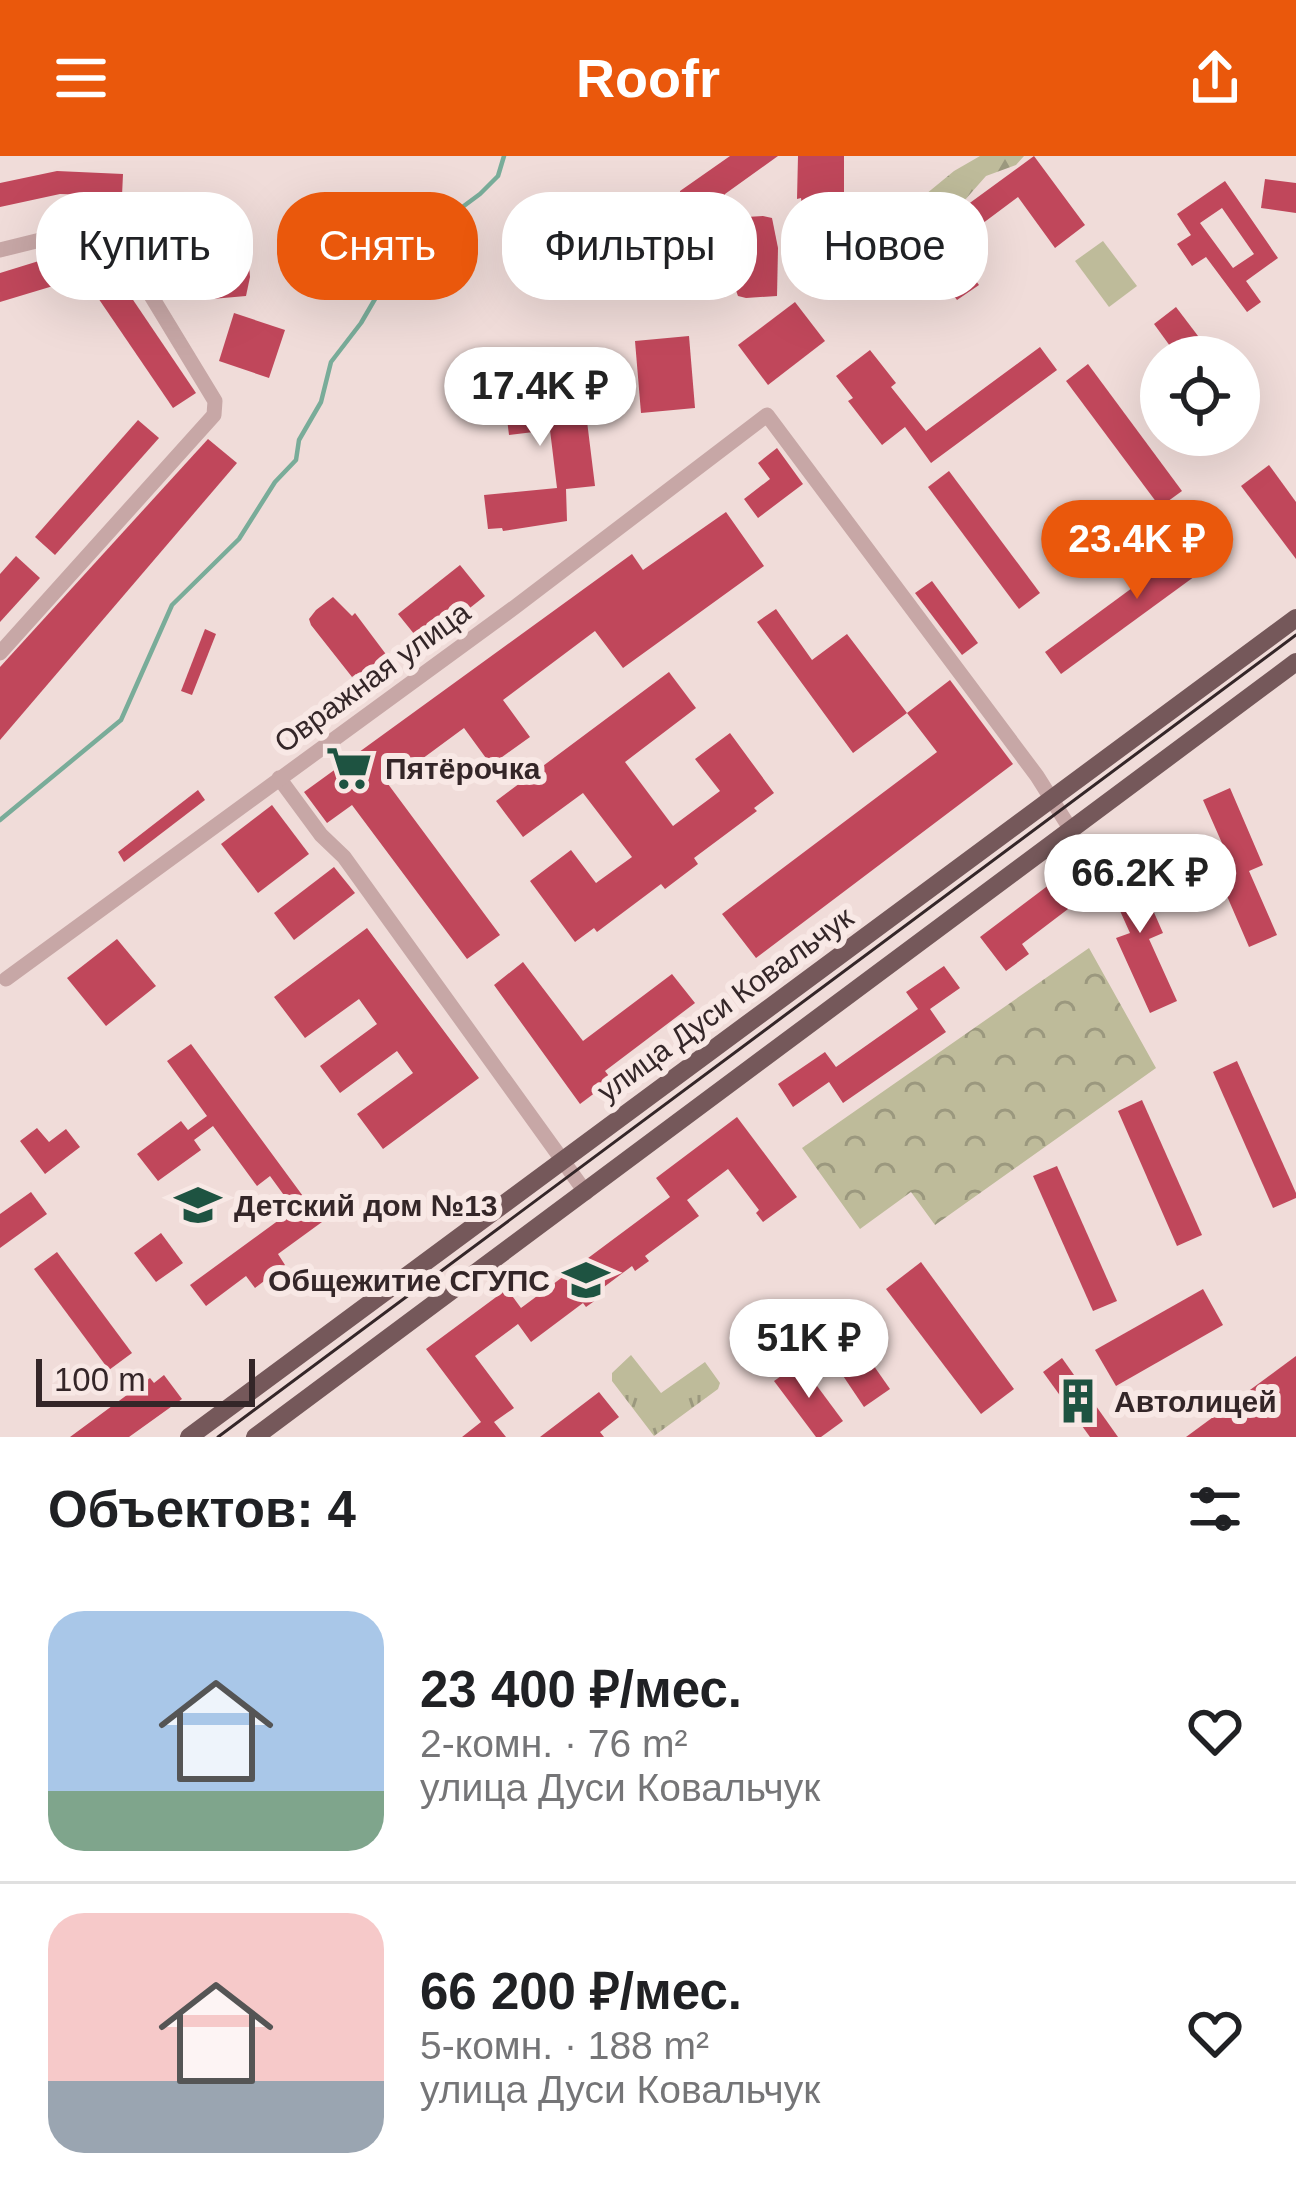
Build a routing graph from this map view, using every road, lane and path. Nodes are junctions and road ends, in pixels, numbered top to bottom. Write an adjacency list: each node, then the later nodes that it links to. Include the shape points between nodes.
1 (0, 250): 3 (street, via 97,226 116,238 215,401 214,415)
2 (1296, 618): 6 (main road, улица Дуси Ковальчук)
3 (0, 653)
4 (1296, 662): 7 (main road)
5 (279, 778): 6 (street, Овражная улица, via 767,416); 8 (street, Овражная улица); 9 (street)
6 (1052, 800): 7 (street); 9 (main road, улица Дуси Ковальчук)
7 (1071, 830): 10 (main road)
8 (6, 979)
9 (562, 1161): 10 (street); 11 (main road, улица Дуси Ковальчук)
10 (586, 1193): 12 (main road)
11 (189, 1437)
12 (255, 1437)

